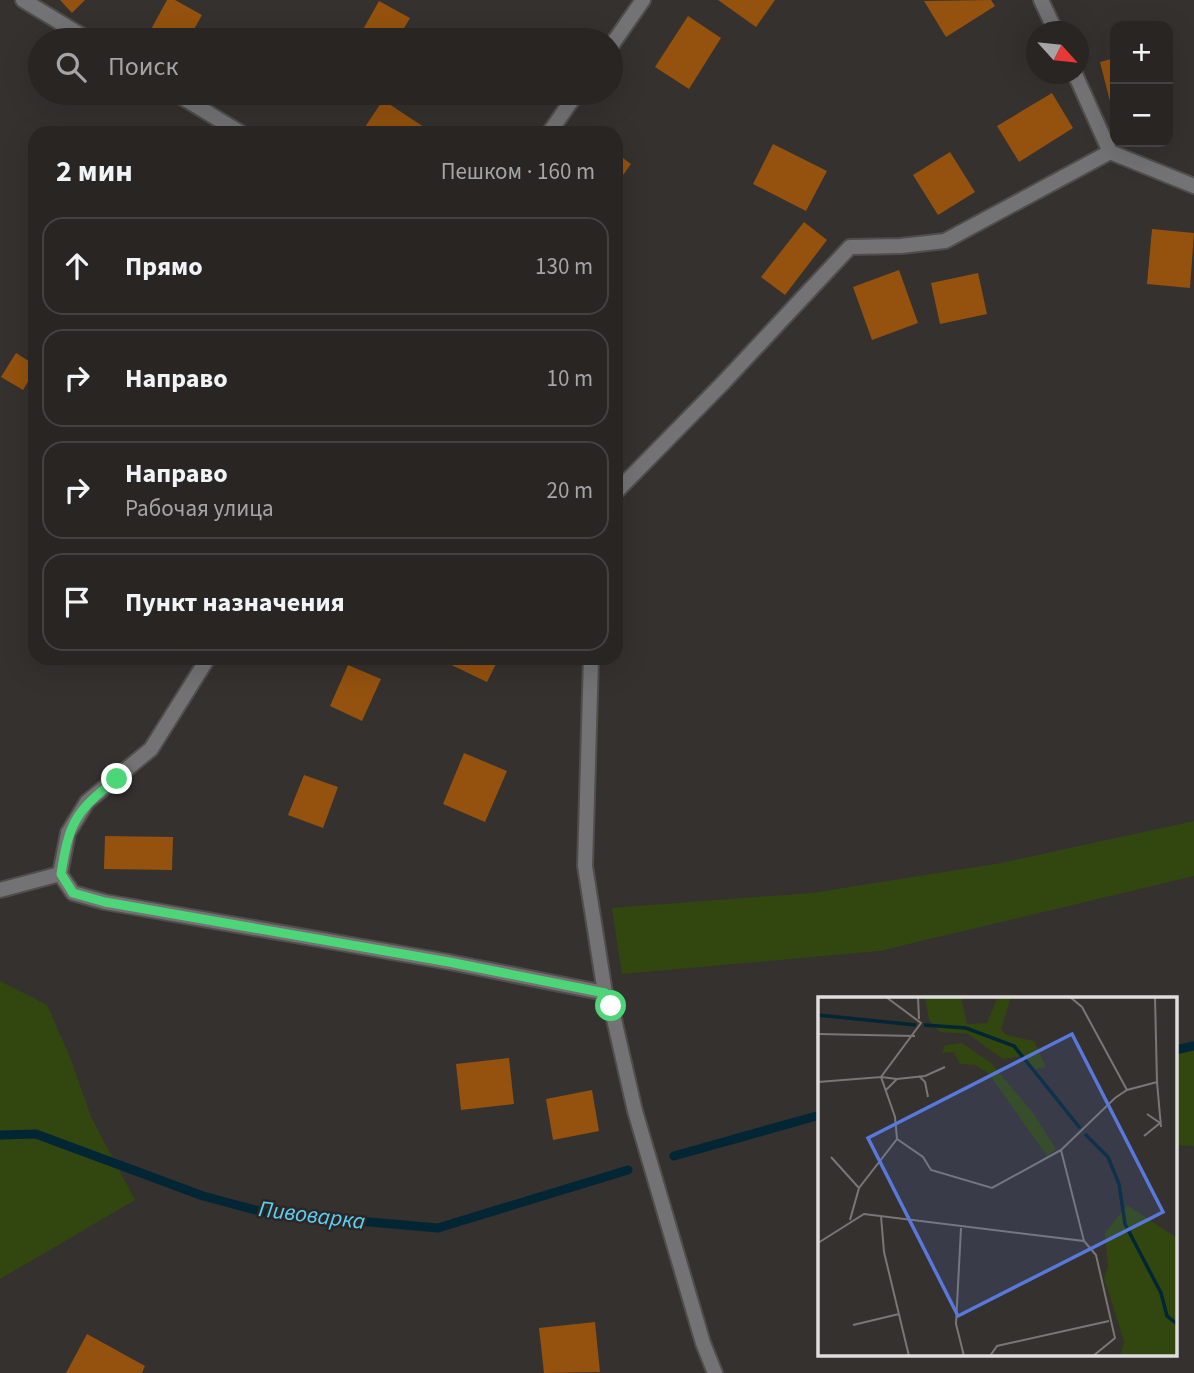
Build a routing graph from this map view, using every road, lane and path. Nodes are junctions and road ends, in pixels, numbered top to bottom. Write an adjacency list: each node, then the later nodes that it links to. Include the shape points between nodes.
1 (23, 0): 5 (street)
2 (643, 0): 6 (street)
3 (1041, 0): 4 (street)
4 (1051, 21)
5 (69, 28)
6 (623, 29)
7 (1079, 84): 12 (street)
8 (195, 105): 10 (street)
9 (569, 105): 11 (street)
10 (229, 126)
11 (554, 126)
12 (1110, 152): 13 (street); 14 (street, via 945,241 850,247)
13 (1194, 186)
14 (623, 485)
15 (204, 665): 17 (street, via 151,749 87,802 68,833)
16 (591, 665): 19 (street, via 584,866)
17 (61, 874): 18 (street); 19 (street, via 73,893 105,902)
18 (0, 890)
19 (605, 993): 20 (street, via 635,1111)
20 (715, 1373)

